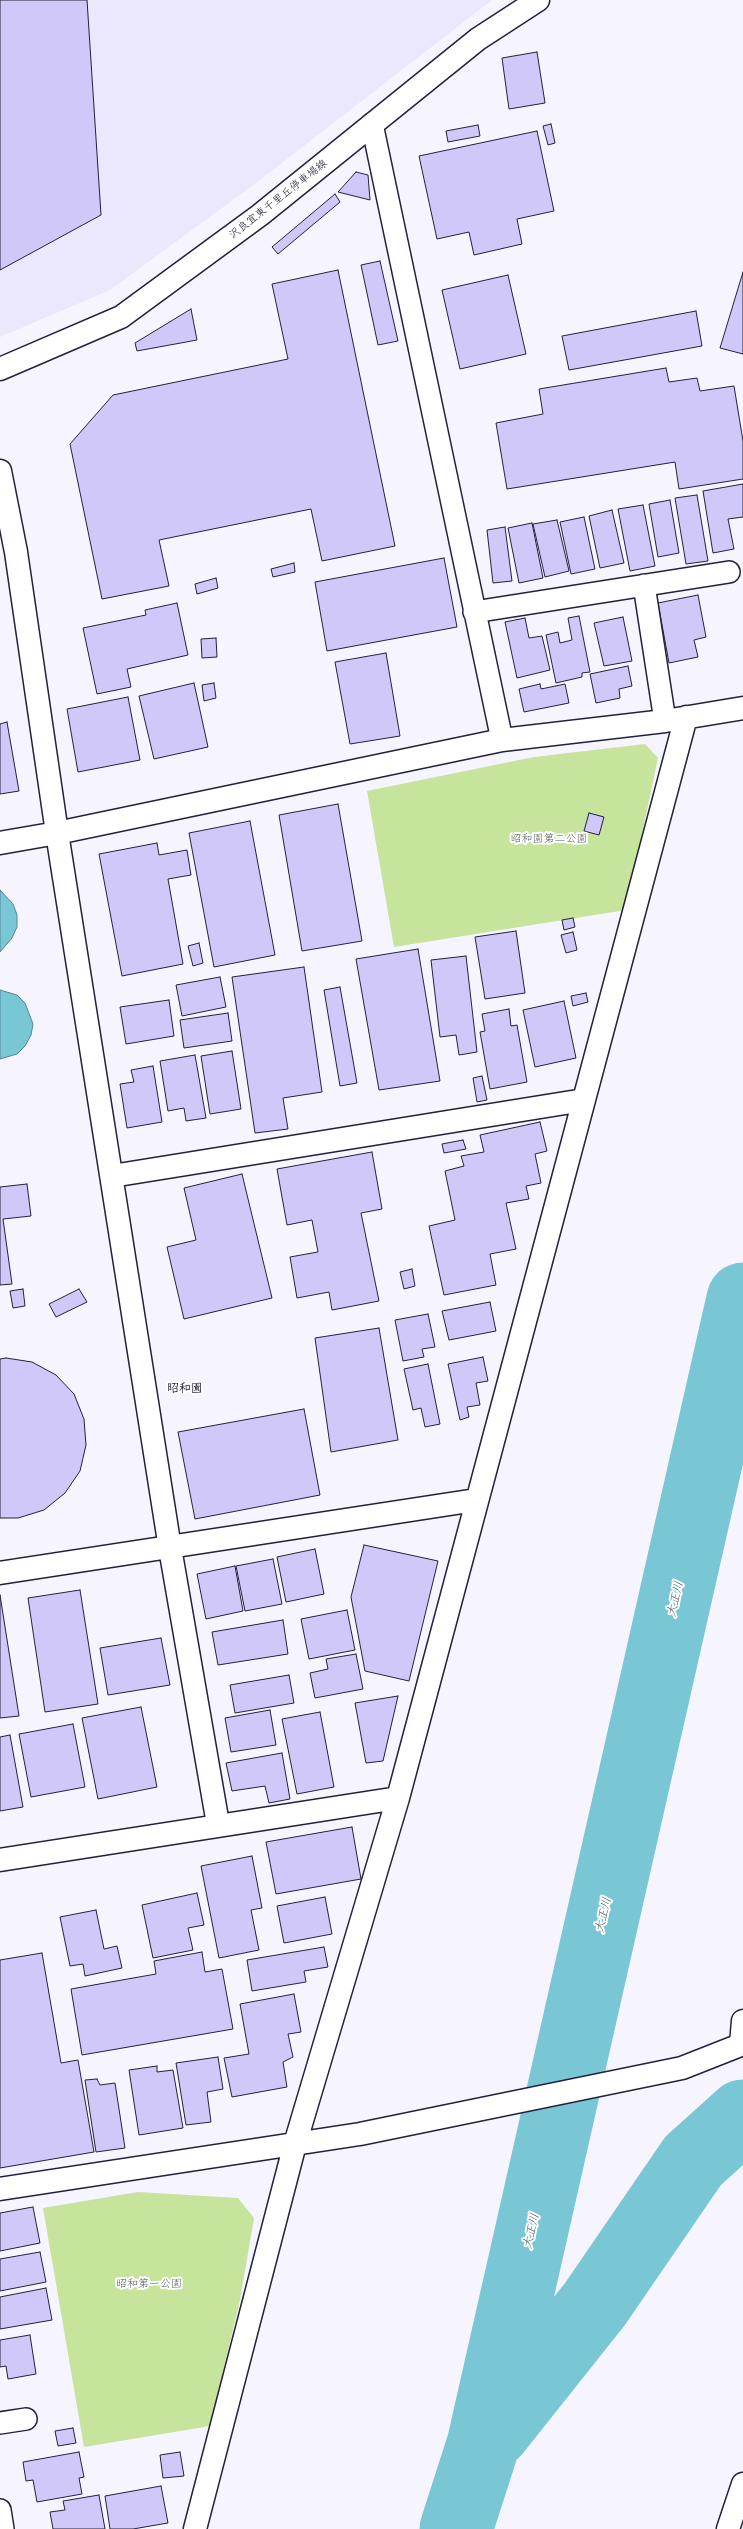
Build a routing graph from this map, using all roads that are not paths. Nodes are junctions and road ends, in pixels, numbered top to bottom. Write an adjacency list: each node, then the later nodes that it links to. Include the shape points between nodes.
1 (538, 0): 2 (street, 沢良宜東千里丘停車場線, via 478,39)
2 (372, 124): 3 (street, 沢良宜東千里丘停車場線, via 260,215 121,317); 7 (lane)
3 (0, 369)
4 (0, 471): 12 (street, via 16,552)
5 (729, 572): 6 (lane)
6 (644, 585): 7 (lane); 10 (lane)
7 (474, 612): 11 (lane)
8 (743, 708): 9 (street)
9 (686, 716): 10 (street); 14 (street)
10 (665, 721): 11 (street)
11 (502, 740): 12 (street)
12 (57, 833): 13 (street); 15 (street)
13 (0, 842)
14 (584, 1100): 15 (street); 16 (street)
15 (112, 1176): 17 (street)
16 (476, 1500): 17 (street); 19 (street)
17 (170, 1548): 18 (street); 20 (street)
18 (0, 1573)
19 (398, 1798): 20 (street); 24 (street)
20 (218, 1824): 21 (street)
21 (0, 1860)
22 (743, 2021): 23 (street)
23 (742, 2044): 24 (street, via 682,2068 360,2134)
24 (295, 2144): 25 (street); 31 (street)
25 (0, 2189)
26 (26, 2419): 27 (lane)
27 (0, 2423)
28 (743, 2484): 32 (street)
29 (0, 2510): 30 (lane)
30 (3, 2529)
31 (195, 2529)
32 (728, 2529)

